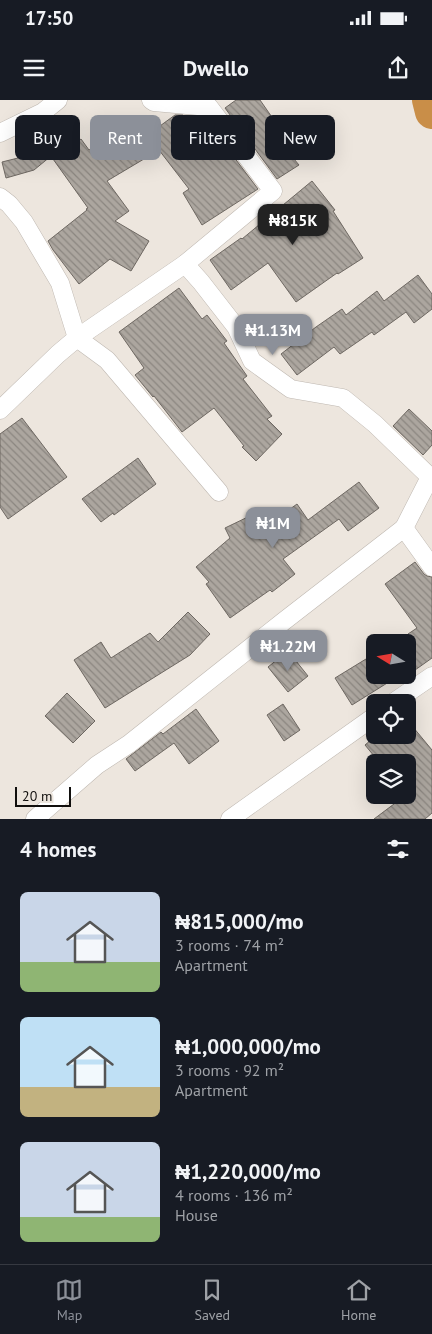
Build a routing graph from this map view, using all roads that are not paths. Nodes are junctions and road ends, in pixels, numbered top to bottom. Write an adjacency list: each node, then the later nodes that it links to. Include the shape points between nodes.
1 (58, 100): 3 (street, via 42,112)
2 (151, 100): 5 (street, via 209,107 273,191)
3 (0, 133)
4 (0, 197): 6 (street, via 24,222 60,283)
5 (184, 264): 6 (street); 9 (street, via 236,327 252,361 291,389 343,398 430,477)
6 (77, 338): 7 (street); 8 (street, via 107,360)
7 (0, 410)
8 (220, 492)
9 (404, 528): 10 (street); 14 (street, via 129,744 97,765)
10 (432, 567)
11 (432, 676): 12 (street)
12 (406, 694)
13 (366, 722): 15 (street)
14 (35, 819)
15 (230, 819)

